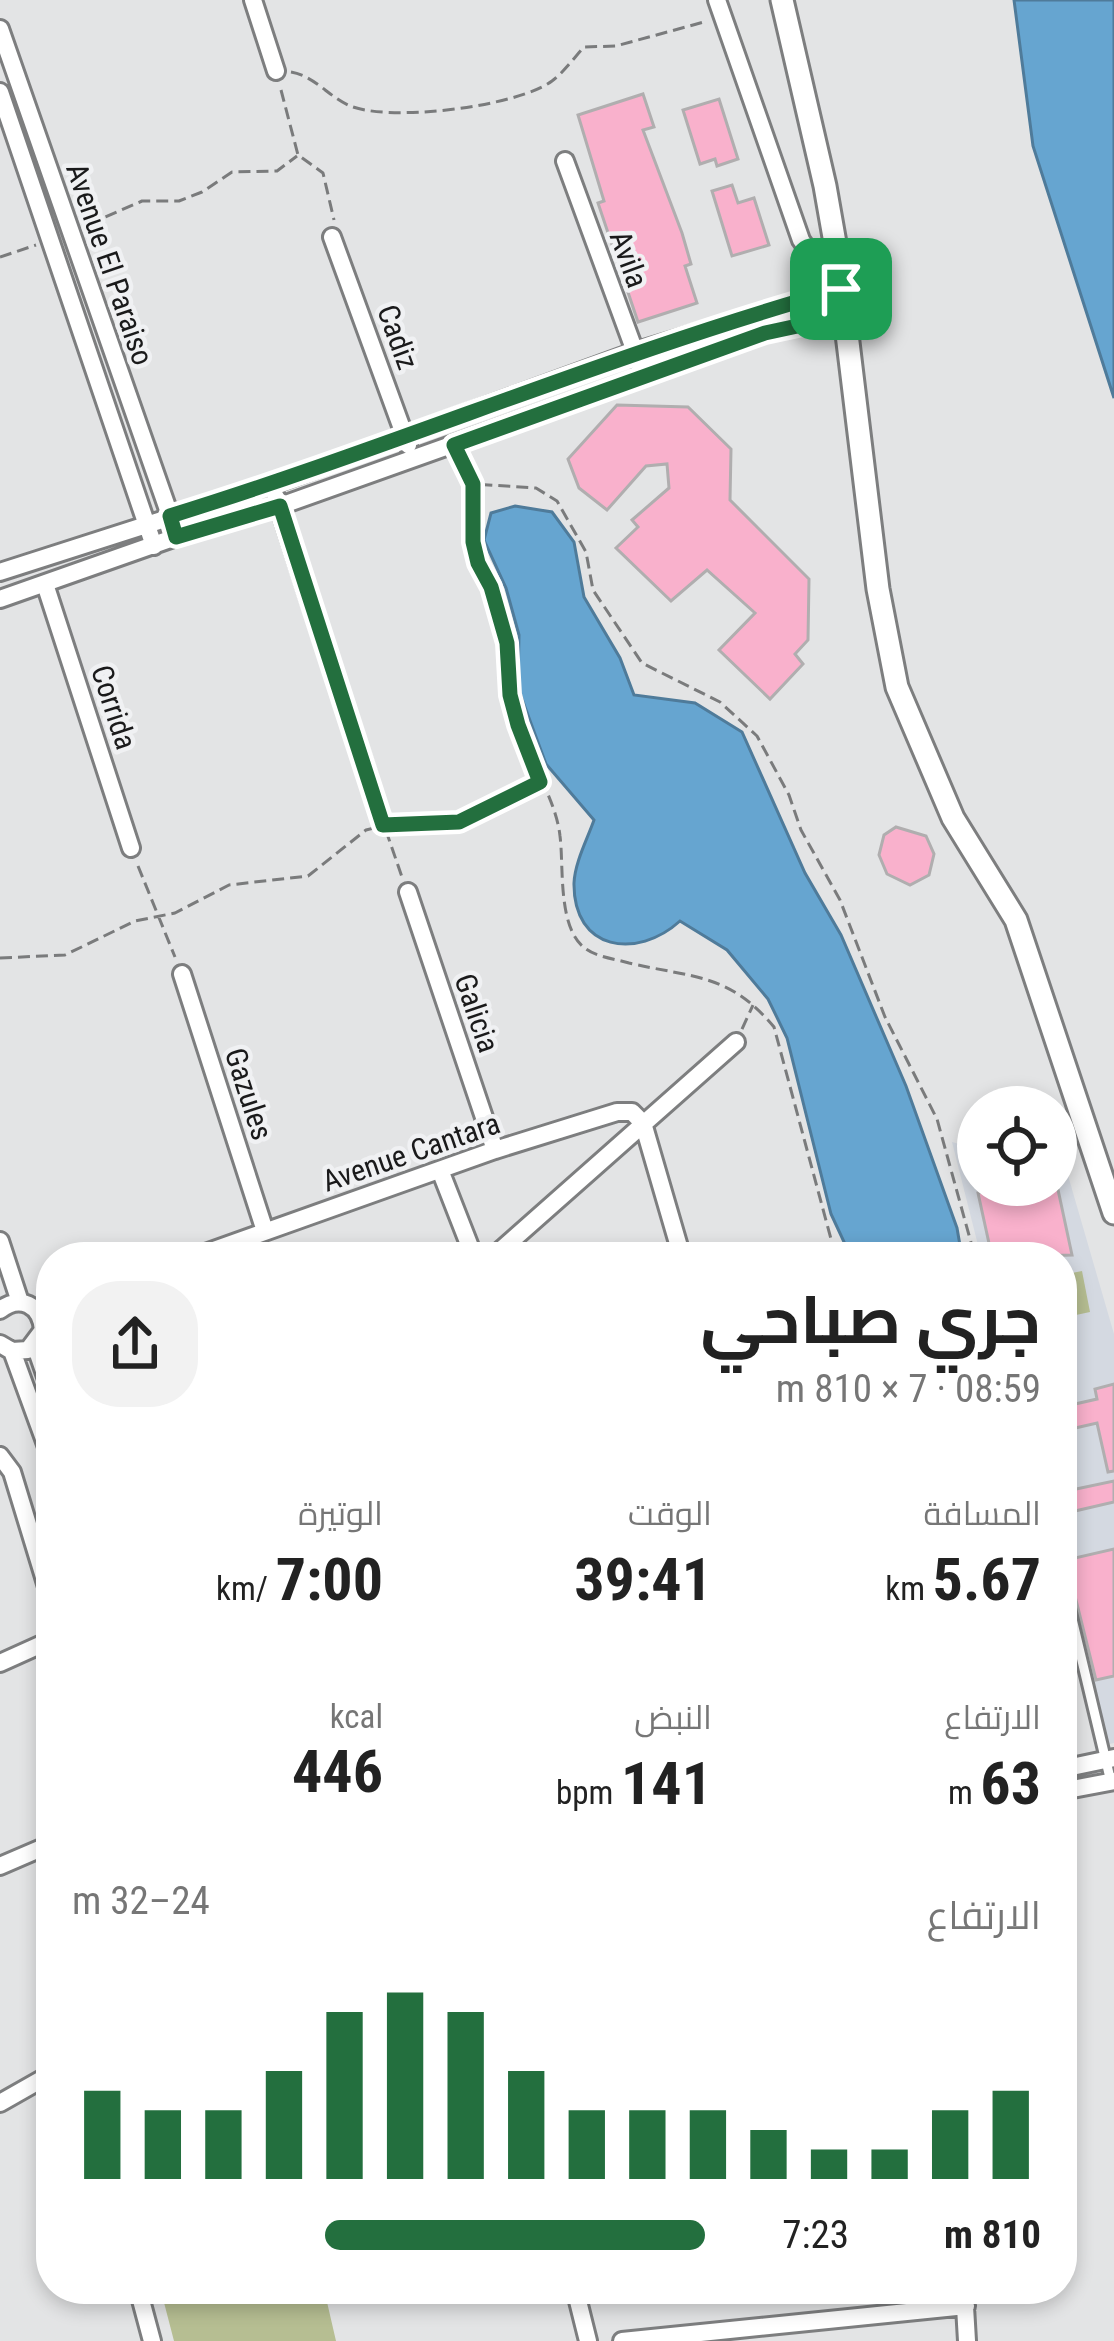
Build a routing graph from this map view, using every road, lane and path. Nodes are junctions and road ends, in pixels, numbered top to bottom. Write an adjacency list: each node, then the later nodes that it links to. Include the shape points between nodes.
1 (253, 0): 5 (street)
2 (782, 0): 13 (street)
3 (720, 8): 5 (path, via 639,41 584,47 552,81 497,104 374,112 298,73); 13 (street, via 801,240 813,257)
4 (0, 29): 9 (street, Avenue El Paraiso)
5 (276, 71): 7 (path)
6 (0, 92): 11 (street, Avenue El Paraiso)
7 (298, 155): 9 (path, via 277,171 232,172 202,192 142,201); 10 (path, via 323,172)
8 (565, 161): 16 (street, Avila)
9 (71, 234): 24 (street, Avenue El Paraiso)
10 (332, 237): 18 (street, Cadiz)
11 (50, 241): 12 (path); 25 (street, Avenue El Paraiso)
12 (0, 257)
13 (838, 260): 14 (street)
14 (841, 289): 15 (street); 16 (street)
15 (844, 316): 17 (street, via 765,333); 44 (street, via 897,687 952,818 1016,920)
16 (634, 352): 17 (street, Avila); 18 (street)
17 (644, 376): 19 (street)
18 (405, 435): 20 (street, Cadiz); 22 (street)
19 (454, 445): 20 (street); 21 (path)
20 (413, 457): 23 (street)
21 (473, 484): 32 (path, via 473,542); 52 (path, via 536,488 556,501 586,552 593,590 642,662 720,702 757,736 937,1119)
22 (271, 485): 23 (street); 24 (street)
23 (280, 506): 26 (street); 31 (street)
24 (170, 516): 25 (street); 26 (street, Avenue El Paraiso)
25 (147, 524): 27 (street, Avenue El Paraiso); 28 (street)
26 (176, 537): 27 (street)
27 (154, 546): 29 (street)
28 (0, 572)
29 (45, 584): 30 (street); 34 (street, Corrida)
30 (0, 599)
31 (368, 777): 33 (path)
32 (540, 782): 33 (path, via 459,822); 39 (path, via 555,810 576,939 609,958 724,982)
33 (383, 825): 35 (path); 36 (path, via 308,876 244,880)
34 (131, 848): 36 (path)
35 (408, 892): 42 (street, Galicia)
36 (158, 916): 37 (path, via 65,955); 38 (path)
37 (0, 958)
38 (182, 974): 45 (street, Gazules)
39 (754, 1003): 40 (path); 51 (path, via 773,1027)
40 (736, 1042): 41 (street)
41 (644, 1123): 42 (street, Avenue Cantara, via 617,1112); 49 (street); 50 (street)
42 (495, 1150): 43 (street, Avenue Cantara)
43 (440, 1170): 45 (street, Avenue Cantara); 48 (street)
44 (1114, 1213)
45 (265, 1231): 47 (street, Avenue Cantara)
46 (0, 1240): 53 (street)
47 (235, 1242)
48 (468, 1242)
49 (510, 1242)
50 (678, 1242)
51 (832, 1242)
52 (971, 1242)
53 (20, 1302): 54 (street); 55 (street)
54 (0, 1308)
55 (36, 1308)
56 (35, 1345): 57 (street); 58 (street)
57 (3, 1346): 59 (street)
58 (36, 1348)
59 (36, 1423)
60 (0, 1456): 61 (street)
61 (36, 1551)
62 (1077, 1635): 66 (lane)
63 (36, 1647): 64 (street)
64 (0, 1663)
65 (1114, 1714): 66 (lane)
66 (1097, 1717): 67 (lane)
67 (1108, 1754): 68 (street); 69 (lane)
68 (1077, 1763)
69 (1113, 1781): 70 (street)
70 (1077, 1788)
71 (36, 1850): 72 (street)
72 (0, 1866)
73 (36, 2083): 74 (street)
74 (0, 2103)
75 (141, 2304): 79 (street)
76 (579, 2304): 80 (street)
77 (910, 2304): 81 (street)
78 (965, 2304): 82 (street)
79 (152, 2341)
80 (588, 2341)
81 (622, 2341)
82 (968, 2341)

